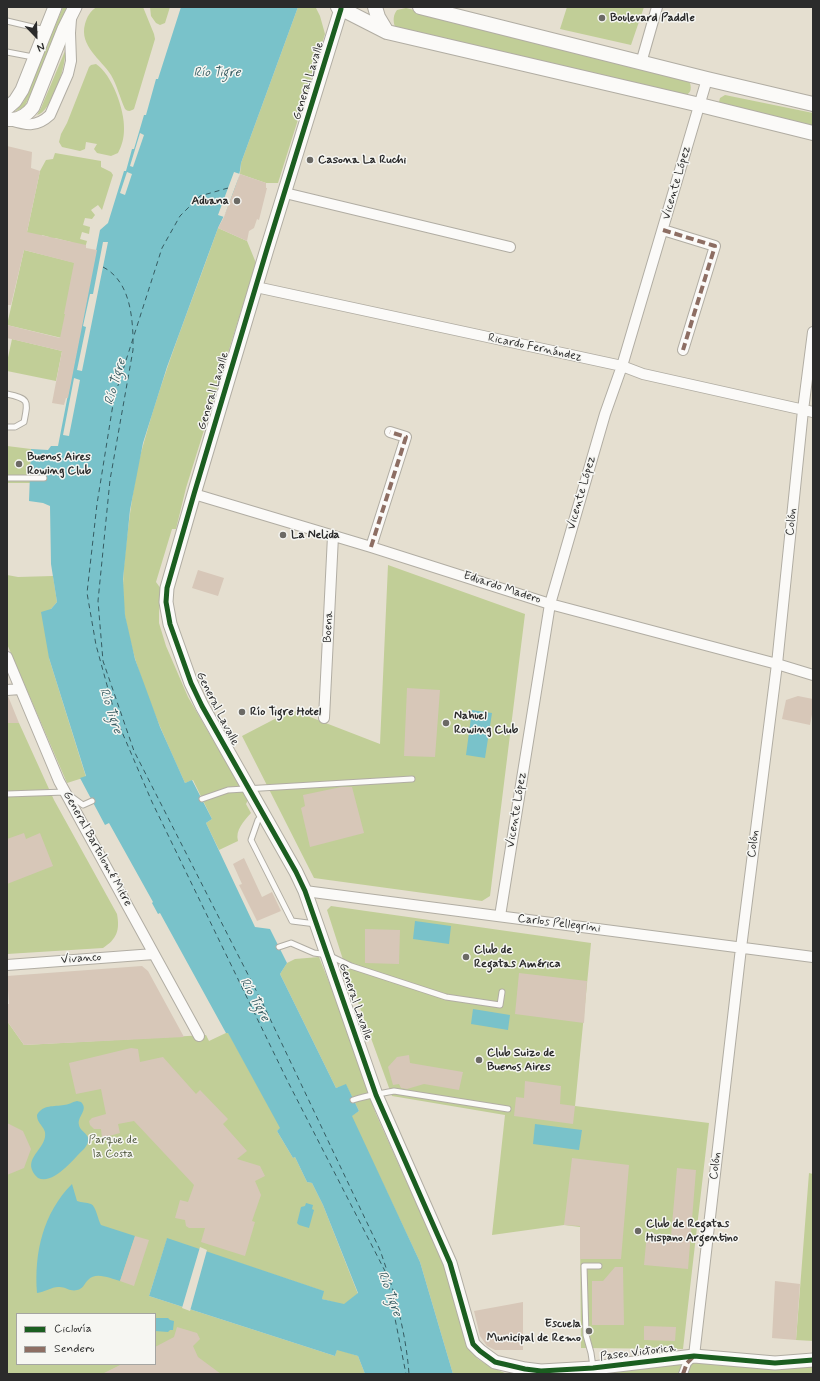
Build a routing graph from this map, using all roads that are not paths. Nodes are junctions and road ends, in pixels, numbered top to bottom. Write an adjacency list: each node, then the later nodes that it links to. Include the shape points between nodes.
1 (55, 7): 8 (street)
2 (376, 7): 9 (main road, via 378,17)
3 (420, 7): 12 (main road)
4 (658, 7): 12 (street)
5 (340, 8): 9 (main road); 18 (street, General Lavalle)
6 (73, 10): 16 (street, via 33,107 19,119); 16 (street, via 70,33 71,61 50,115 45,120 30,125)
7 (7, 21): 8 (lane)
8 (46, 30): 11 (street)
9 (387, 32): 15 (main road)
10 (7, 52): 11 (lane)
11 (35, 58): 16 (street)
12 (641, 63): 13 (main road)
13 (707, 79): 14 (main road); 15 (street, Vicente López)
14 (813, 104)
15 (700, 105): 17 (main road); 19 (street, Vicente López)
16 (8, 116)
17 (813, 133)
18 (285, 193): 20 (street); 21 (street, General Lavalle)
19 (663, 230): 23 (street, via 715,246); 24 (street, Vicente López)
20 (510, 247)
21 (256, 287): 24 (street, Ricardo Fernández); 31 (street, General Lavalle)
22 (813, 332): 26 (street, Colón)
23 (683, 350)
24 (622, 366): 26 (street, Ricardo Fernández, via 643,374); 34 (street, Vicente López, via 605,414)
25 (7, 394): 27 (lane, via 23,398 27,406 24,422 15,427)
26 (808, 411): 36 (street, Colón)
27 (7, 426)
28 (390, 432): 33 (street, via 406,437)
29 (7, 478): 30 (lane)
30 (44, 478)
31 (194, 494): 32 (street, Eduardo Madero); 42 (street, General Lavalle, via 168,588 167,612 191,683)
32 (333, 536): 33 (street, Eduardo Madero); 40 (street, Boena)
33 (371, 547): 34 (street, Eduardo Madero)
34 (550, 604): 36 (street, Eduardo Madero); 49 (street, Vicente López)
35 (7, 657): 38 (street, General Bartolomé Mitre)
36 (777, 664): 37 (street, Eduardo Madero); 52 (street, Colón)
37 (813, 675)
38 (20, 689): 39 (street); 43 (street, General Bartolomé Mitre)
39 (7, 690)
40 (324, 718)
41 (412, 779): 42 (lane)
42 (250, 790): 45 (lane, via 228,790); 47 (street, General Lavalle)
43 (65, 792): 44 (lane); 46 (lane, via 82,805); 53 (street, General Bartolomé Mitre)
44 (7, 794)
45 (202, 799)
46 (92, 801)
47 (263, 813): 48 (street, General Lavalle); 50 (lane, via 251,840 292,921)
48 (304, 891): 49 (street, Carlos Pellegrini); 50 (street, General Lavalle)
49 (500, 916): 52 (street, Carlos Pellegrini)
50 (317, 924): 54 (street, General Lavalle)
51 (279, 947): 54 (lane, via 291,943 314,953)
52 (741, 948): 55 (street, Carlos Pellegrini); 63 (street, Colón)
53 (154, 954): 56 (street, Vivanco); 58 (street, General Bartolomé Mitre)
54 (328, 955): 57 (lane, via 351,966 446,997 500,1005); 59 (street, General Lavalle)
55 (813, 958)
56 (7, 965)
57 (502, 992)
58 (199, 1036)
59 (376, 1095): 60 (lane); 61 (lane, via 394,1091); 65 (street, General Lavalle, via 450,1263 473,1344)
60 (353, 1100)
61 (508, 1109)
62 (599, 1266): 66 (lane, via 584,1266 586,1335 592,1353)
63 (694, 1356): 64 (street, Paseo Victorica, via 775,1363); 66 (street, Paseo Victorica); 68 (street, via 687,1363)
64 (813, 1360)
65 (495, 1362): 66 (street, Paseo Victorica, via 541,1371); 67 (street)
66 (593, 1371)
67 (522, 1374)
68 (683, 1374)

